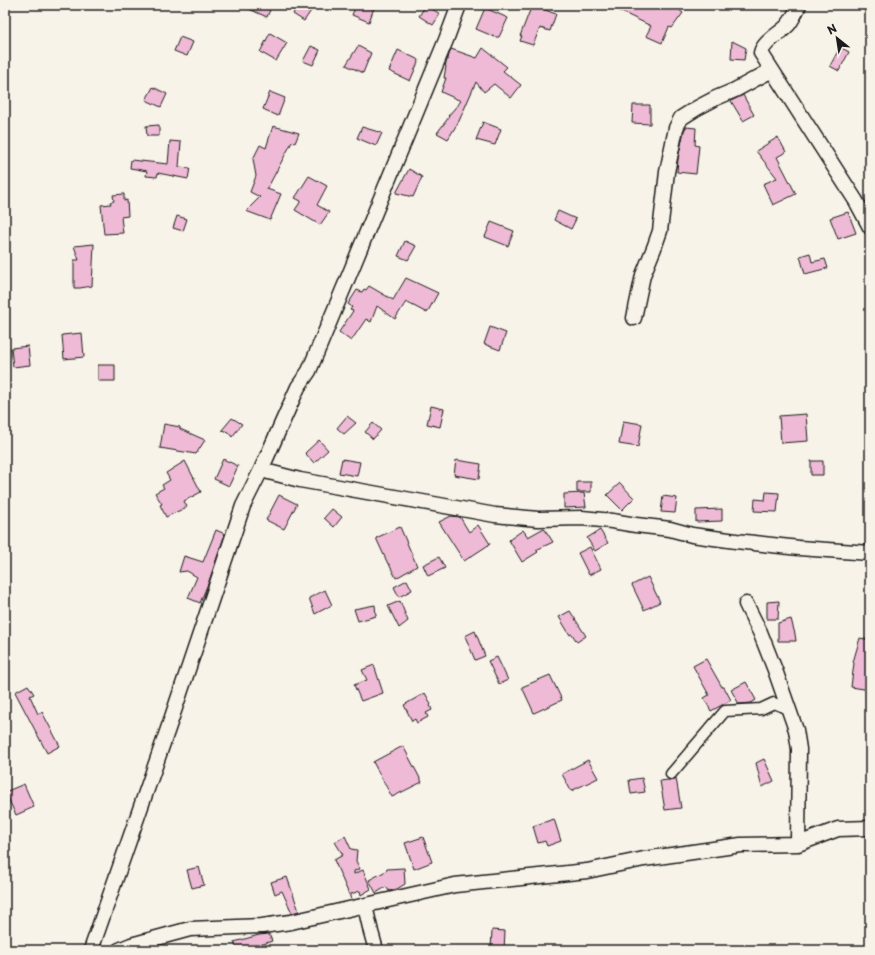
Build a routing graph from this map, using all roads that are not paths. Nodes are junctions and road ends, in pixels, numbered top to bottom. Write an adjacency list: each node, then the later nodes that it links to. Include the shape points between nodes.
1 (459, 5): 6 (street, via 309,371 298,387)
2 (799, 5): 3 (street, via 787,26 763,48 762,53)
3 (772, 70): 4 (street, via 856,201); 5 (street, via 681,118 676,128 667,172 660,231 643,275)
4 (870, 228)
5 (634, 318)
6 (261, 470): 7 (street, via 300,480 494,515 612,521 736,541); 14 (street, via 243,506)
7 (870, 553)
8 (746, 604): 9 (street, via 760,632)
9 (788, 709): 10 (street, via 774,703 761,708 725,711); 12 (street, via 796,730 799,749)
10 (671, 774)
11 (870, 828): 12 (street, via 838,829)
12 (798, 844): 13 (street, via 740,845 644,859 587,871 455,885)
13 (365, 906): 15 (street, via 262,926 190,930); 16 (street)
14 (91, 950)
15 (119, 950)
16 (376, 950)

